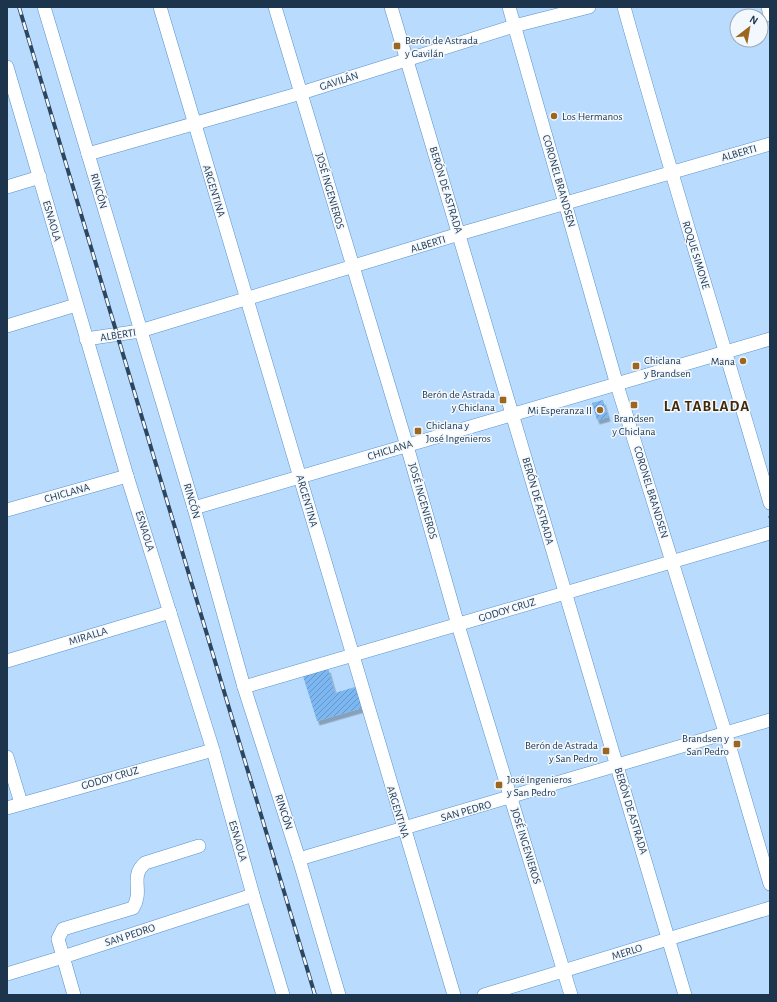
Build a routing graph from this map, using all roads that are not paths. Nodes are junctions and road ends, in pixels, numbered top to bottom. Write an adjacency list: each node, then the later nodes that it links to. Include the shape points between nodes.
1 (44, 7): 16 (street, RINCÓN)
2 (160, 7): 14 (street, ARGENTINA)
3 (275, 7): 13 (street, JOSÉ INGENIEROS)
4 (391, 7): 11 (street, BERÓN DE ASTRADA)
5 (509, 7): 10 (street, CORONEL BRANDSEN)
6 (589, 7): 10 (street, GAVILÁN)
7 (624, 7): 17 (street, ROQUE SIMONE)
8 (768, 7): 9 (street)
9 (770, 15)
10 (514, 26): 11 (street, GAVILÁN); 20 (street, CORONEL BRANDSEN)
11 (406, 60): 13 (street, GAVILÁN); 21 (street, BERÓN DE ASTRADA)
12 (7, 67): 18 (street, ESNAOLA)
13 (301, 93): 14 (street, GAVILÁN); 22 (street, JOSÉ INGENIEROS)
14 (195, 125): 16 (street, GAVILÁN); 23 (street, ARGENTINA)
15 (770, 144): 17 (street, ALBERTI)
16 (88, 154): 26 (street, RINCÓN)
17 (670, 172): 20 (street, ALBERTI); 29 (street, ROQUE SIMONE)
18 (40, 177): 19 (street); 24 (street, ESNAOLA)
19 (7, 187)
20 (566, 203): 21 (street, ALBERTI); 30 (street, CORONEL BRANDSEN)
21 (459, 234): 22 (street, ALBERTI); 31 (street, BERÓN DE ASTRADA)
22 (352, 267): 23 (street, ALBERTI); 32 (street, JOSÉ INGENIEROS)
23 (246, 298): 26 (street, ALBERTI); 34 (street, ARGENTINA)
24 (76, 305): 25 (street); 27 (street, ESNAOLA)
25 (7, 326)
26 (140, 331): 27 (street, ALBERTI); 36 (street, RINCÓN)
27 (86, 339): 33 (street, ESNAOLA)
28 (770, 339): 29 (street, CHICLANA)
29 (726, 352): 30 (street, CHICLANA); 35 (street, ROQUE SIMONE)
30 (617, 385): 31 (street, CHICLANA); 39 (street, CORONEL BRANDSEN)
31 (512, 414): 32 (street, CHICLANA); 40 (street, BERÓN DE ASTRADA)
32 (407, 446): 34 (street, CHICLANA); 42 (street, JOSÉ INGENIEROS)
33 (127, 476): 37 (street, CHICLANA); 41 (street, ESNAOLA)
34 (300, 477): 36 (street, CHICLANA); 43 (street, ARGENTINA)
35 (770, 503)
36 (194, 508): 45 (street, RINCÓN)
37 (7, 510)
38 (770, 533): 39 (street, GODOY CRUZ)
39 (672, 561): 40 (street, GODOY CRUZ); 47 (street, CORONEL BRANDSEN)
40 (565, 593): 42 (street, GODOY CRUZ); 50 (street, BERÓN DE ASTRADA)
41 (170, 612): 44 (street, MIRALLA); 48 (street, ESNAOLA)
42 (458, 625): 43 (street, GODOY CRUZ); 51 (street, JOSÉ INGENIEROS)
43 (352, 656): 45 (street, GODOY CRUZ); 54 (street, ARGENTINA)
44 (7, 661)
45 (244, 687): 56 (street, RINCÓN)
46 (770, 720): 47 (street, SAN PEDRO)
47 (725, 733): 50 (street, SAN PEDRO); 57 (street, CORONEL BRANDSEN)
48 (213, 750): 52 (street, GODOY CRUZ); 58 (street, ESNAOLA)
49 (7, 757): 52 (street)
50 (617, 766): 51 (street, SAN PEDRO); 60 (street, BERÓN DE ASTRADA)
51 (512, 797): 54 (street, SAN PEDRO); 62 (street, JOSÉ INGENIEROS)
52 (21, 803): 53 (street, GODOY CRUZ)
53 (7, 808)
54 (404, 829): 56 (street, SAN PEDRO); 67 (street, ARGENTINA)
55 (199, 846): 61 (street, via 145,863 139,869 138,897 133,908 63,930 58,939)
56 (299, 859): 66 (street, RINCÓN)
57 (770, 884)
58 (253, 895): 61 (street, SAN PEDRO); 65 (street, ESNAOLA)
59 (770, 908): 60 (street, MERLO)
60 (668, 939): 62 (street, MERLO); 70 (street, BERÓN DE ASTRADA)
61 (63, 957): 63 (street, SAN PEDRO); 64 (street)
62 (564, 972): 68 (street, MERLO); 69 (street, JOSÉ INGENIEROS)
63 (7, 974)
64 (74, 995)
65 (283, 995)
66 (339, 995)
67 (454, 995)
68 (484, 995)
69 (571, 995)
70 (685, 995)

